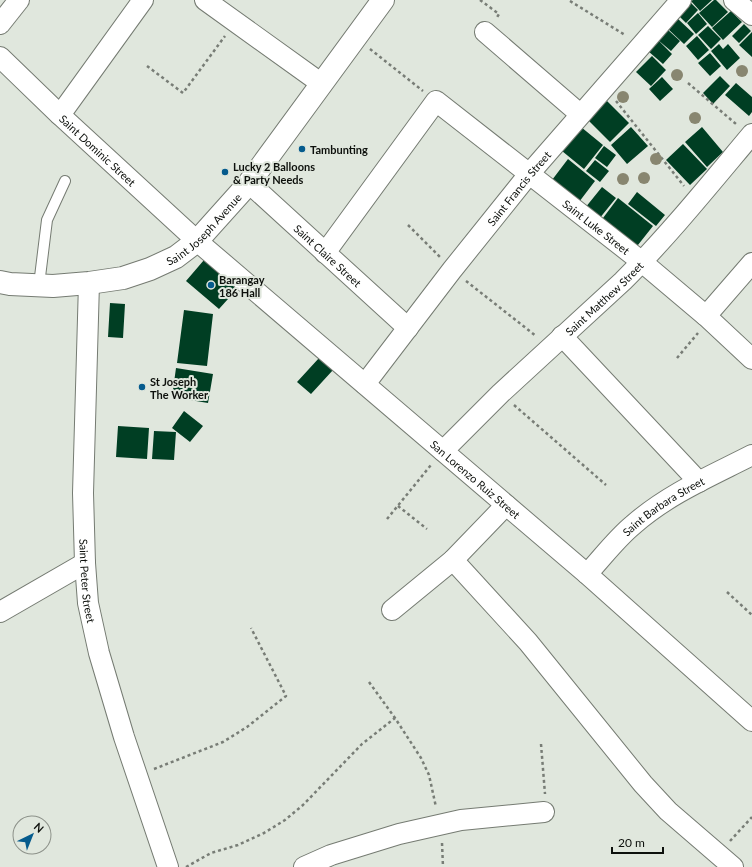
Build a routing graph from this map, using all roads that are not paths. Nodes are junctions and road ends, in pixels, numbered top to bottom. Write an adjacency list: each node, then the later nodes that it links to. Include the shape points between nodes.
1 (19, 0): 8 (street)
2 (143, 0): 13 (street)
3 (205, 0): 11 (street)
4 (383, 0): 11 (main road, Saint Joseph Avenue)
5 (681, 0): 12 (street, Saint Francis Street)
6 (734, 0): 7 (street)
7 (752, 15)
8 (0, 24)
9 (485, 32): 12 (street)
10 (0, 58): 13 (street, Saint Dominic Street)
11 (322, 84): 17 (main road, Saint Joseph Avenue)
12 (580, 114): 15 (street, Saint Francis Street)
13 (60, 115): 18 (street, Saint Dominic Street)
14 (751, 135): 20 (street, Saint Matthew Street)
15 (529, 174): 19 (street, Saint Luke Street, via 436,101); 20 (street, Saint Luke Street); 26 (street, Saint Francis Street)
16 (65, 181): 24 (lane, via 47,220)
17 (249, 183): 18 (main road, Saint Joseph Avenue); 19 (street, Saint Claire Street)
18 (197, 241): 23 (main road, Saint Joseph Avenue, via 176,257 150,269 123,278); 29 (street, San Lorenzo Ruiz Street)
19 (325, 253): 26 (street, Saint Claire Street)
20 (642, 262): 25 (street, Saint Luke Street); 27 (street, Saint Matthew Street)
21 (752, 263): 25 (street)
22 (0, 282): 24 (main road, Saint Joseph Avenue)
23 (89, 283): 24 (main road, Saint Joseph Avenue); 35 (street, Saint Peter Street, via 83,493)
24 (40, 286)
25 (706, 316): 28 (street, Saint Luke Street)
26 (408, 328): 29 (street, Saint Francis Street)
27 (556, 342): 30 (street, Saint Matthew Street); 32 (street)
28 (752, 359)
29 (365, 384): 30 (street, San Lorenzo Ruiz Street)
30 (443, 451): 33 (street, San Lorenzo Ruiz Street)
31 (752, 455): 32 (street, Saint Barbara Street)
32 (699, 482): 36 (street, Saint Barbara Street, via 671,496 632,526)
33 (506, 505): 34 (street); 36 (street, San Lorenzo Ruiz Street)
34 (453, 560): 37 (street); 43 (street, via 528,642 643,784 668,811)
35 (85, 563): 38 (street); 41 (street, Saint Peter Street, via 88,603 99,653)
36 (587, 574): 39 (street, San Lorenzo Ruiz Street)
37 (392, 610)
38 (0, 612)
39 (748, 710)
40 (544, 812): 42 (street, via 461,820 399,834 331,855)
41 (168, 867)
42 (304, 867)
43 (733, 867)

